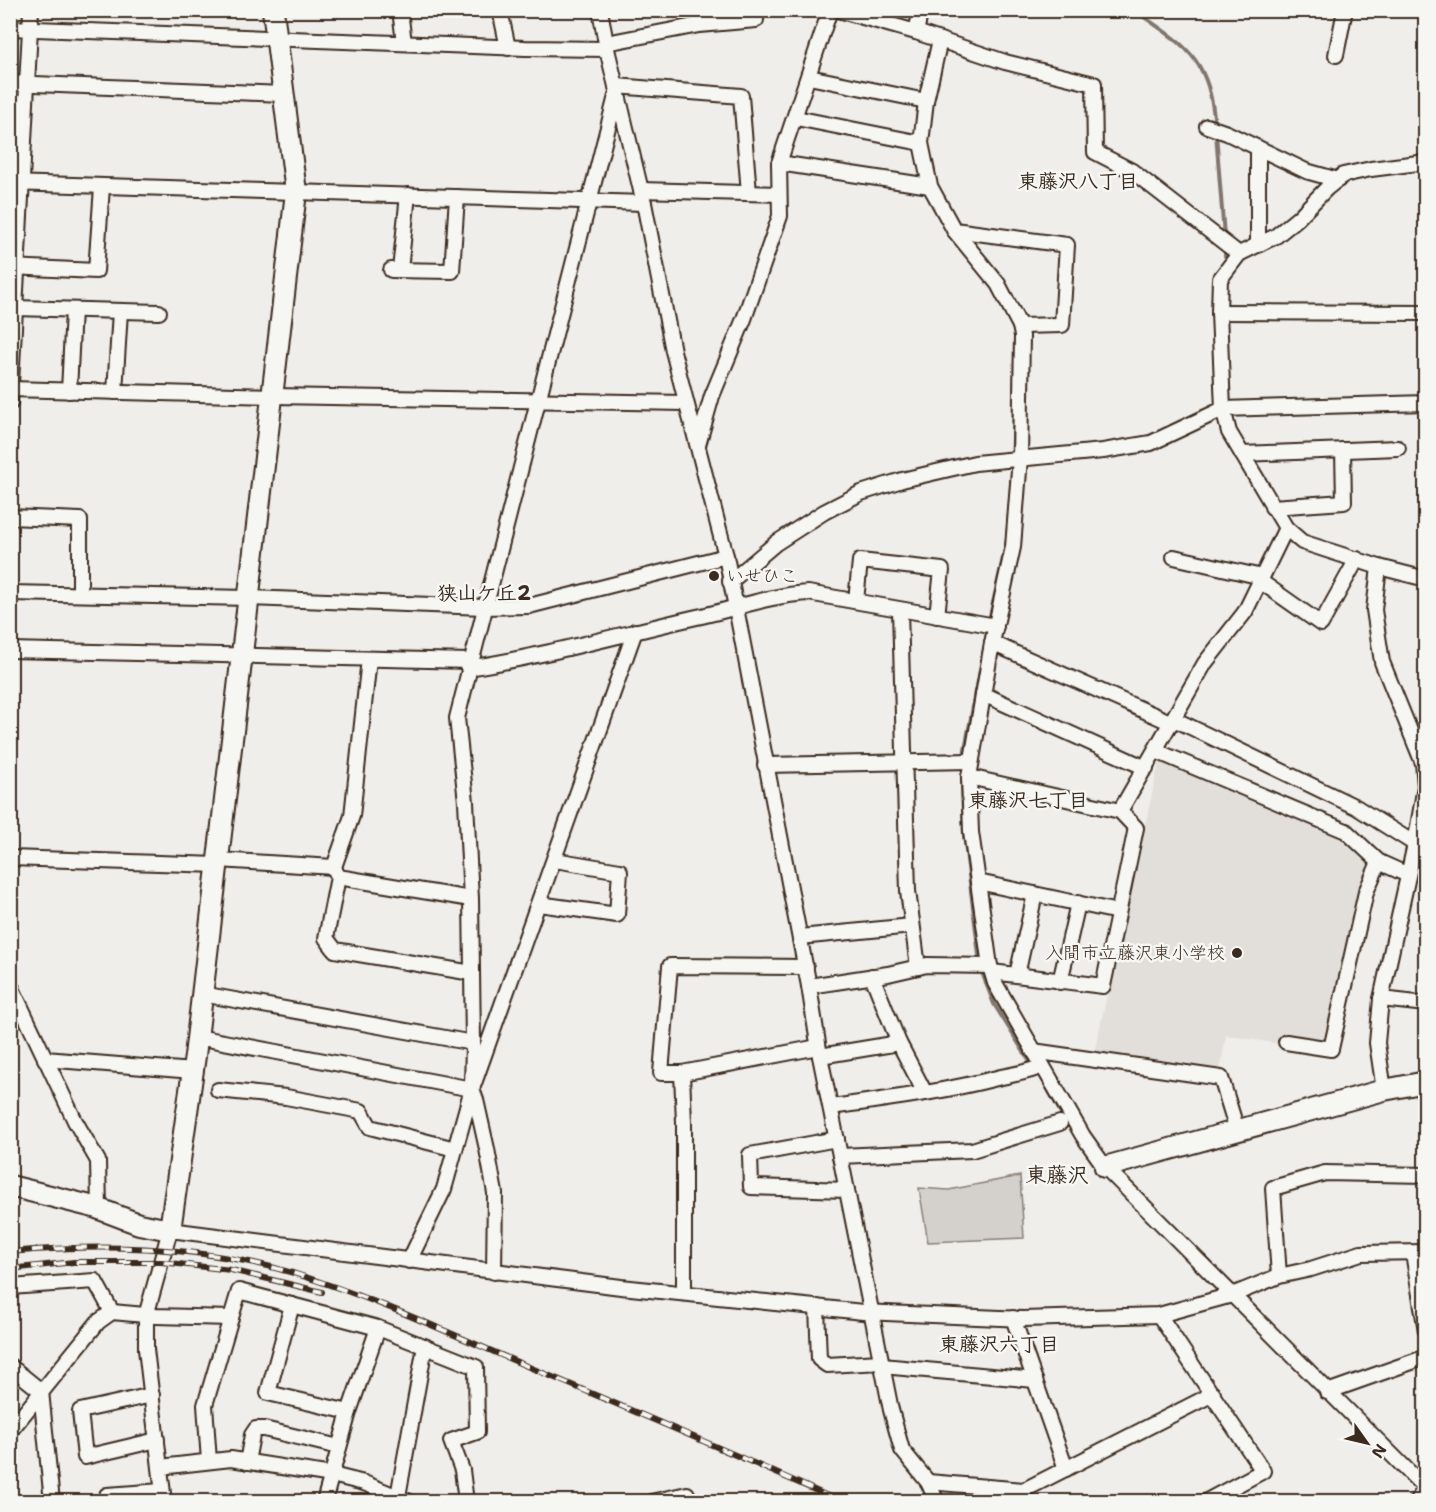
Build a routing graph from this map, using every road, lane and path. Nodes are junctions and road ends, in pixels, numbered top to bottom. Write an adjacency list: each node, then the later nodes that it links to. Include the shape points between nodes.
1 (30, 10): 13 (street)
2 (273, 10): 15 (street)
3 (400, 10): 17 (street)
4 (500, 10): 19 (street)
5 (600, 10): 18 (street)
6 (756, 10): 11 (street, via 756,20)
7 (830, 10): 21 (street)
8 (838, 10): 14 (street)
9 (921, 10): 14 (street)
10 (1345, 10): 20 (street)
11 (733, 16): 18 (street)
12 (10, 28): 13 (street)
13 (30, 29): 15 (street); 23 (street)
14 (916, 32): 16 (street)
15 (276, 38): 17 (street); 25 (street)
16 (940, 40): 26 (street); 46 (street, via 1005,62 1094,84 1095,152 1132,171)
17 (404, 43): 19 (street)
18 (606, 45): 19 (street); 24 (street)
19 (508, 48)
20 (1336, 56)
21 (809, 77): 26 (street); 27 (street)
22 (10, 83): 23 (street)
23 (27, 84): 25 (street); 34 (street)
24 (617, 88): 38 (street, via 741,96); 41 (street); 43 (street)
25 (284, 94): 37 (street)
26 (926, 101): 29 (street)
27 (796, 118): 29 (street); 32 (street)
28 (1207, 126): 30 (street)
29 (921, 143): 35 (street)
30 (1258, 148): 33 (street, via 1306,171); 45 (street)
31 (1425, 162): 33 (street, via 1371,169 1343,175)
32 (779, 163): 35 (street); 39 (street)
33 (1338, 180): 45 (street, via 1276,236)
34 (16, 184): 36 (street); 47 (street)
35 (930, 186): 44 (street)
36 (102, 187): 37 (street); 47 (street, via 96,271)
37 (296, 192): 40 (street); 58 (street)
38 (750, 193): 39 (street); 41 (street)
39 (780, 194): 64 (street, via 780,216 712,396)
40 (408, 195): 42 (street); 42 (street, via 396,270 452,271)
41 (643, 196): 43 (street); 61 (street)
42 (457, 197): 43 (street)
43 (589, 200): 59 (street)
44 (954, 230): 54 (street, via 998,284); 54 (street, via 1067,245 1062,325)
45 (1258, 245): 46 (street)
46 (1239, 254): 52 (street, via 1220,279)
47 (14, 267): 48 (street)
48 (15, 308): 49 (street); 55 (street)
49 (74, 310): 50 (street); 56 (street)
50 (120, 311): 51 (street); 57 (street)
51 (159, 312)
52 (1219, 312): 53 (street); 63 (street)
53 (1425, 313)
54 (1020, 326): 68 (street)
55 (11, 389): 56 (street); 60 (street)
56 (69, 391): 57 (street)
57 (115, 392): 58 (street)
58 (274, 396): 59 (street); 81 (street)
59 (537, 401): 61 (street); 83 (street)
60 (10, 403)
61 (686, 403): 64 (street)
62 (1425, 403): 63 (street)
63 (1223, 409): 67 (street, via 1229,432); 68 (street, via 1151,443)
64 (697, 447): 72 (street)
65 (1398, 448): 66 (street)
66 (1343, 450): 67 (street); 69 (street, via 1344,502)
67 (1242, 454): 69 (street)
68 (1020, 458): 78 (street, via 975,463 861,494 776,543); 87 (street, via 1013,547)
69 (1272, 507): 71 (street)
70 (10, 517): 80 (street, via 80,520)
71 (1286, 528): 74 (street, via 1302,542); 76 (street)
72 (726, 556): 78 (street); 83 (street, via 529,606)
73 (1174, 557): 76 (street)
74 (1357, 559): 75 (street); 76 (street, via 1321,624)
75 (1378, 567): 77 (street); 99 (street, via 1374,610 1382,662)
76 (1261, 579): 95 (street, via 1245,612 1205,663)
77 (1425, 579)
78 (730, 582): 84 (street)
79 (10, 593): 80 (street)
80 (80, 594): 81 (street)
81 (249, 598): 83 (street); 91 (street)
82 (856, 601): 84 (street, via 808,593 783,594); 85 (street); 86 (street, via 860,561 942,570)
83 (484, 607): 93 (street)
84 (734, 608): 88 (street); 100 (street)
85 (900, 610): 86 (street); 98 (street)
86 (938, 616): 87 (street)
87 (996, 626): 89 (street)
88 (635, 631): 93 (street, via 510,661); 106 (street)
89 (992, 643): 94 (street); 95 (street)
90 (10, 650): 91 (street)
91 (243, 655): 92 (street); 108 (street)
92 (369, 658): 93 (street); 109 (street, via 352,816)
93 (469, 664): 113 (street, via 457,718)
94 (983, 694): 97 (street); 101 (street)
95 (1173, 721): 96 (street); 104 (street, via 1356,807)
96 (1156, 751): 101 (street); 107 (street, via 1346,831)
97 (971, 761): 98 (street); 102 (street)
98 (903, 762): 100 (street); 117 (street)
99 (1424, 763): 104 (street, via 1425,786)
100 (765, 765): 118 (street)
101 (1146, 768): 103 (street)
102 (969, 777): 103 (street); 111 (street)
103 (1120, 811): 116 (street, via 1136,828)
104 (1415, 844): 110 (street)
105 (10, 858): 108 (street)
106 (555, 860): 115 (street); 115 (street, via 620,871 617,915)
107 (1379, 862): 110 (street); 133 (street, via 1366,892 1331,1049)
108 (218, 863): 109 (street); 128 (street)
109 (336, 872): 113 (street); 122 (street, via 326,938 335,950)
110 (1408, 874): 129 (street)
111 (978, 882): 112 (street); 121 (street)
112 (1035, 894): 114 (street); 123 (street)
113 (471, 899): 122 (street)
114 (1078, 903): 116 (street); 125 (street)
115 (539, 904): 142 (street)
116 (1118, 912): 125 (street, via 1103,986)
117 (912, 926): 118 (street); 120 (street)
118 (800, 937): 119 (street)
119 (806, 967): 127 (street); 140 (street, via 670,966 661,1073)
120 (918, 967): 121 (street); 124 (street)
121 (991, 969): 123 (street); 136 (street)
122 (472, 973): 134 (street)
123 (1017, 975): 125 (street)
124 (872, 976): 127 (street); 132 (street)
125 (1060, 982)
126 (10, 984): 137 (street)
127 (809, 986): 135 (street)
128 (202, 994): 131 (street); 134 (street)
129 (1381, 999): 130 (street); 144 (street, via 1377,1043)
130 (1425, 1004)
131 (197, 1037): 139 (street); 142 (street)
132 (899, 1042): 135 (street); 145 (street)
133 (1286, 1042)
134 (473, 1043): 142 (street)
135 (819, 1051): 140 (street); 146 (street)
136 (1033, 1051): 138 (street); 148 (street, via 1221,1078)
137 (45, 1059): 139 (street); 156 (street, via 98,1161)
138 (1042, 1066): 145 (street, via 1029,1073); 152 (street)
139 (193, 1071): 157 (street)
140 (682, 1073): 163 (street)
141 (1425, 1082): 144 (street)
142 (472, 1089): 150 (street); 160 (street, via 495,1193)
143 (218, 1090): 150 (street, via 361,1111 370,1127)
144 (1384, 1090): 148 (street)
145 (925, 1093): 146 (street)
146 (831, 1107): 149 (street)
147 (1060, 1123): 151 (street, via 972,1150)
148 (1238, 1130): 152 (street)
149 (837, 1139): 151 (street); 155 (street, via 750,1155 750,1187)
150 (456, 1149): 159 (street, via 444,1188)
151 (840, 1156): 155 (street)
152 (1105, 1167): 164 (street)
153 (1425, 1175): 161 (street, via 1325,1173 1273,1188)
154 (10, 1186): 156 (street)
155 (847, 1190): 167 (street)
156 (99, 1209): 157 (street, via 139,1224)
157 (170, 1230): 159 (street); 170 (street)
158 (1419, 1253): 161 (street, via 1361,1253); 174 (street)
159 (409, 1261): 160 (street)
160 (494, 1272): 163 (street)
161 (1278, 1276): 164 (street)
162 (10, 1287): 168 (street, via 95,1281)
163 (684, 1292): 166 (street)
164 (1232, 1295): 169 (street); 181 (street)
165 (292, 1305): 171 (street, via 239,1291); 173 (street); 184 (street, via 268,1393)
166 (817, 1307): 167 (street); 177 (street, via 819,1359 826,1365)
167 (871, 1311): 172 (street); 177 (street)
168 (112, 1312): 170 (street); 180 (street, via 98,1322)
169 (1160, 1315): 172 (street); 182 (street)
170 (146, 1316): 171 (street); 183 (street)
171 (231, 1318): 188 (street, via 205,1405)
172 (1013, 1318): 179 (street)
173 (378, 1328): 175 (street); 184 (street)
174 (1425, 1331)
175 (425, 1346): 196 (street); 200 (street, via 476,1368 477,1432 451,1441 462,1470)
176 (1425, 1357): 181 (street)
177 (881, 1364): 179 (street); 193 (street, via 902,1450)
178 (10, 1366): 180 (street)
179 (1035, 1380): 191 (street)
180 (41, 1391): 185 (street); 197 (street)
181 (1327, 1392): 194 (street)
182 (1213, 1394): 191 (street); 204 (street, via 1263,1471)
183 (153, 1395): 186 (street); 186 (street, via 80,1411 85,1457)
184 (349, 1412): 187 (street)
185 (10, 1431)
186 (157, 1440): 190 (street)
187 (339, 1447): 189 (street, via 256,1429); 192 (street)
188 (209, 1461): 189 (street); 190 (street)
189 (247, 1462): 192 (street)
190 (160, 1467): 195 (street)
191 (1066, 1468): 193 (street, via 1024,1490)
192 (332, 1475): 196 (street, via 364,1483); 199 (street)
193 (928, 1482): 203 (street)
194 (1425, 1488): 205 (street)
195 (163, 1496): 198 (street, via 107,1495)
196 (402, 1500)
197 (52, 1502)
198 (107, 1502)
199 (324, 1502)
200 (466, 1502)
201 (651, 1502): 202 (street, via 687,1494)
202 (690, 1502)
203 (937, 1502)
204 (1205, 1502)
205 (1417, 1502)

